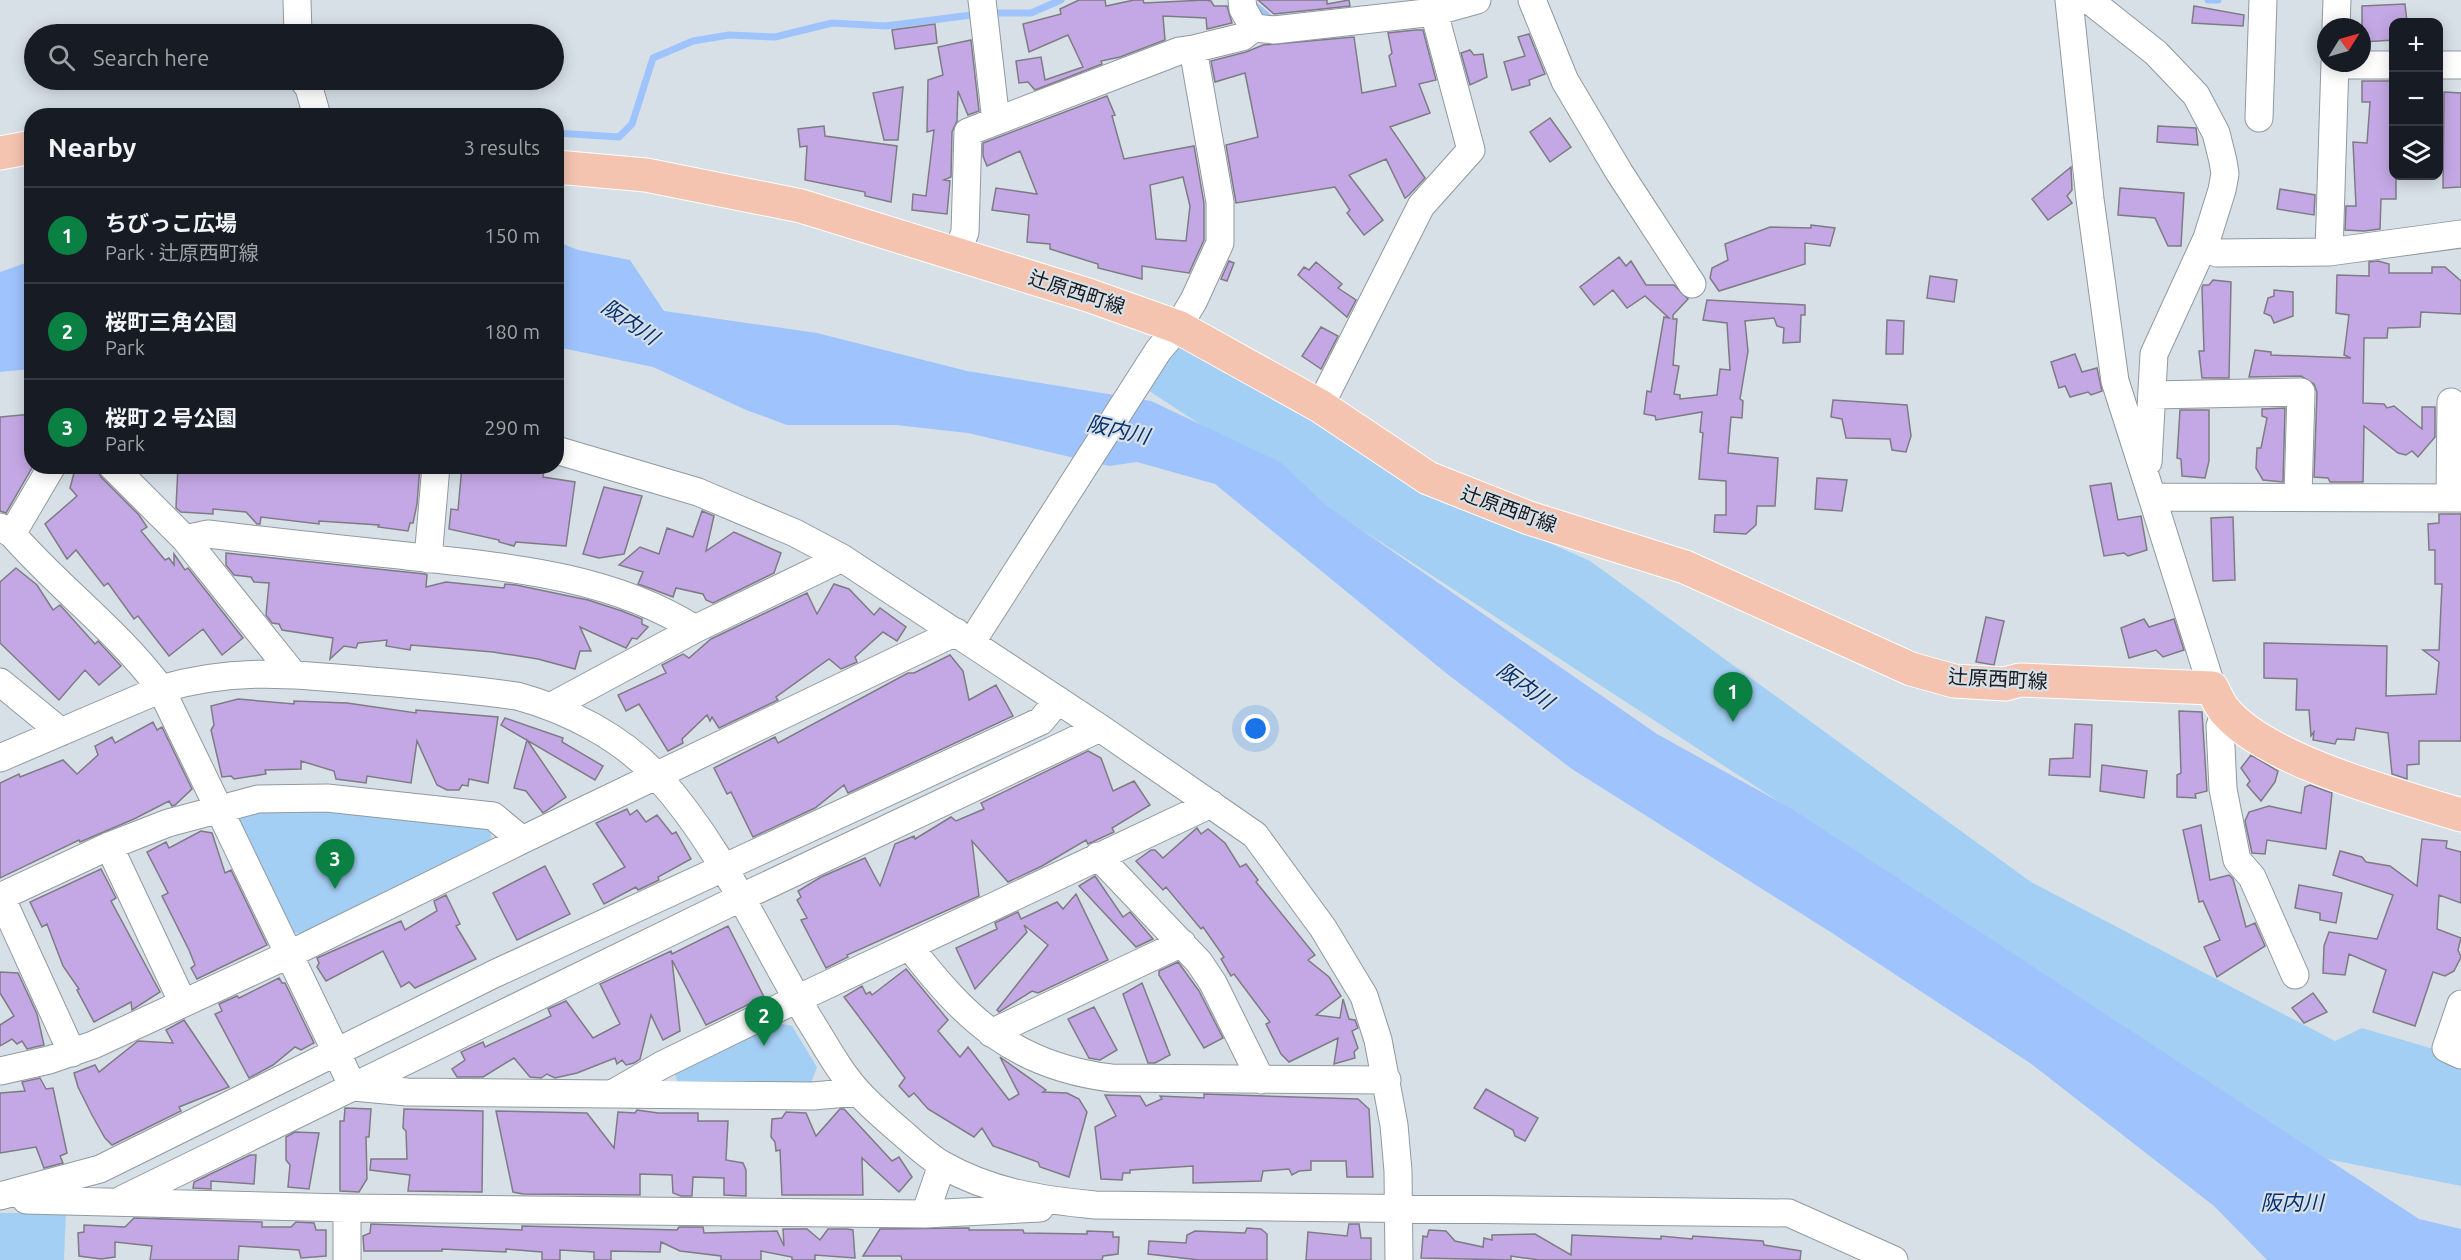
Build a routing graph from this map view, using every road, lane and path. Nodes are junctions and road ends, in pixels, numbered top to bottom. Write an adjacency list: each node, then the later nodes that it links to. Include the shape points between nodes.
1 (297, 0): 10 (street)
2 (1477, 0): 9 (street)
3 (1532, 0): 28 (street, via 1569,89)
4 (2069, 0): 37 (street, via 2090,199 2115,381)
5 (2089, 0): 30 (street, via 2156,53 2196,95 2216,133 2223,161 2222,190 2207,238 2154,354)
6 (2262, 4): 19 (street)
7 (983, 11): 20 (street)
8 (1246, 12): 9 (street, via 1274,30); 11 (street, via 1242,37)
9 (1434, 12): 32 (street, via 1471,150 1421,206)
10 (298, 24)
11 (1192, 49): 20 (street); 29 (street, via 1220,202 1220,243 1194,300)
12 (2371, 65): 13 (street)
13 (2389, 65)
14 (2443, 65): 15 (street)
15 (2461, 65)
16 (2335, 72): 25 (street)
17 (310, 90): 18 (street)
18 (315, 108)
19 (2259, 118)
20 (996, 121): 26 (street, via 968,132 965,232)
21 (24, 148): 22 (main road)
22 (0, 153)
23 (564, 168): 26 (main road, 辻原西町線, via 646,175 745,193)
24 (2461, 234): 25 (street)
25 (2329, 252): 27 (street)
26 (957, 253): 29 (main road, 辻原西町線)
27 (2217, 253)
28 (1692, 284)
29 (1168, 339): 32 (main road, 辻原西町線); 45 (street, via 1037,542)
30 (2152, 395): 37 (street); 38 (street, via 2301,392)
31 (2451, 402): 39 (street)
32 (1320, 406): 50 (main road, 辻原西町線, via 1428,478 1529,518 1684,567 1911,669 1964,681 2005,684 2020,680)
33 (564, 452): 42 (street, via 698,492 795,533)
34 (46, 474): 40 (street)
35 (120, 474): 41 (street)
36 (435, 474): 43 (street)
37 (2150, 487): 38 (street); 50 (street)
38 (2298, 496): 39 (street)
39 (2456, 498)
40 (6, 531): 48 (street, via 140,662)
41 (185, 539): 43 (street, via 208,534); 46 (street)
42 (842, 558): 44 (street); 45 (street)
43 (428, 559): 44 (street, via 576,580 667,612)
44 (695, 629): 51 (street)
45 (964, 638): 49 (street); 55 (street)
46 (293, 674): 48 (street, via 242,674); 51 (street, via 479,691)
47 (0, 682): 53 (street)
48 (161, 689): 53 (street); 57 (street)
49 (1058, 700): 52 (street); 62 (street, via 1041,721)
50 (2219, 700): 58 (main road, via 2252,734 2288,755); 68 (street, via 2223,789 2237,860 2252,877)
51 (552, 706): 55 (street, via 631,753)
52 (1100, 728): 56 (street); 64 (street)
53 (61, 732): 54 (street)
54 (0, 758)
55 (657, 776): 59 (street); 62 (street)
56 (1211, 804): 61 (street); 78 (street, via 1255,835 1328,937 1364,996)
57 (218, 809): 59 (street, via 276,797 398,804 493,816); 60 (street); 67 (street)
58 (2461, 815)
59 (522, 840): 67 (street)
60 (110, 846): 63 (street); 70 (street)
61 (1098, 855): 65 (street); 66 (street)
62 (724, 868): 64 (street); 74 (street, via 494,974)
63 (1, 897): 73 (street)
64 (740, 898): 69 (street); 79 (street)
65 (1182, 943): 72 (street); 77 (street, via 1213,983)
66 (909, 946): 69 (street); 72 (street, via 945,993)
67 (290, 954): 70 (street); 74 (street)
68 (2295, 975)
69 (798, 999): 80 (street, via 837,1065); 81 (street)
70 (183, 1003): 73 (street)
71 (2461, 1004): 75 (street, via 2446,1048)
72 (991, 1033): 77 (street, via 1034,1057 1086,1075)
73 (72, 1053): 76 (street)
74 (338, 1054): 79 (street); 83 (street, via 100,1169)
75 (2461, 1055)
76 (0, 1071)
77 (1261, 1080): 78 (street)
78 (1387, 1080): 87 (street)
79 (353, 1087): 81 (street, via 407,1092); 84 (street)
80 (858, 1092): 81 (street, via 813,1096); 82 (street)
81 (611, 1094)
82 (942, 1165): 85 (street, via 1023,1196); 88 (street)
83 (0, 1198): 84 (street)
84 (116, 1202): 86 (street)
85 (1095, 1205): 87 (street); 88 (street)
86 (347, 1208): 88 (street); 90 (street)
87 (1400, 1208): 89 (street, via 1789,1213); 91 (street)
88 (926, 1214)
89 (1856, 1252): 92 (street)
90 (347, 1260)
91 (1399, 1260)
92 (1894, 1260)

